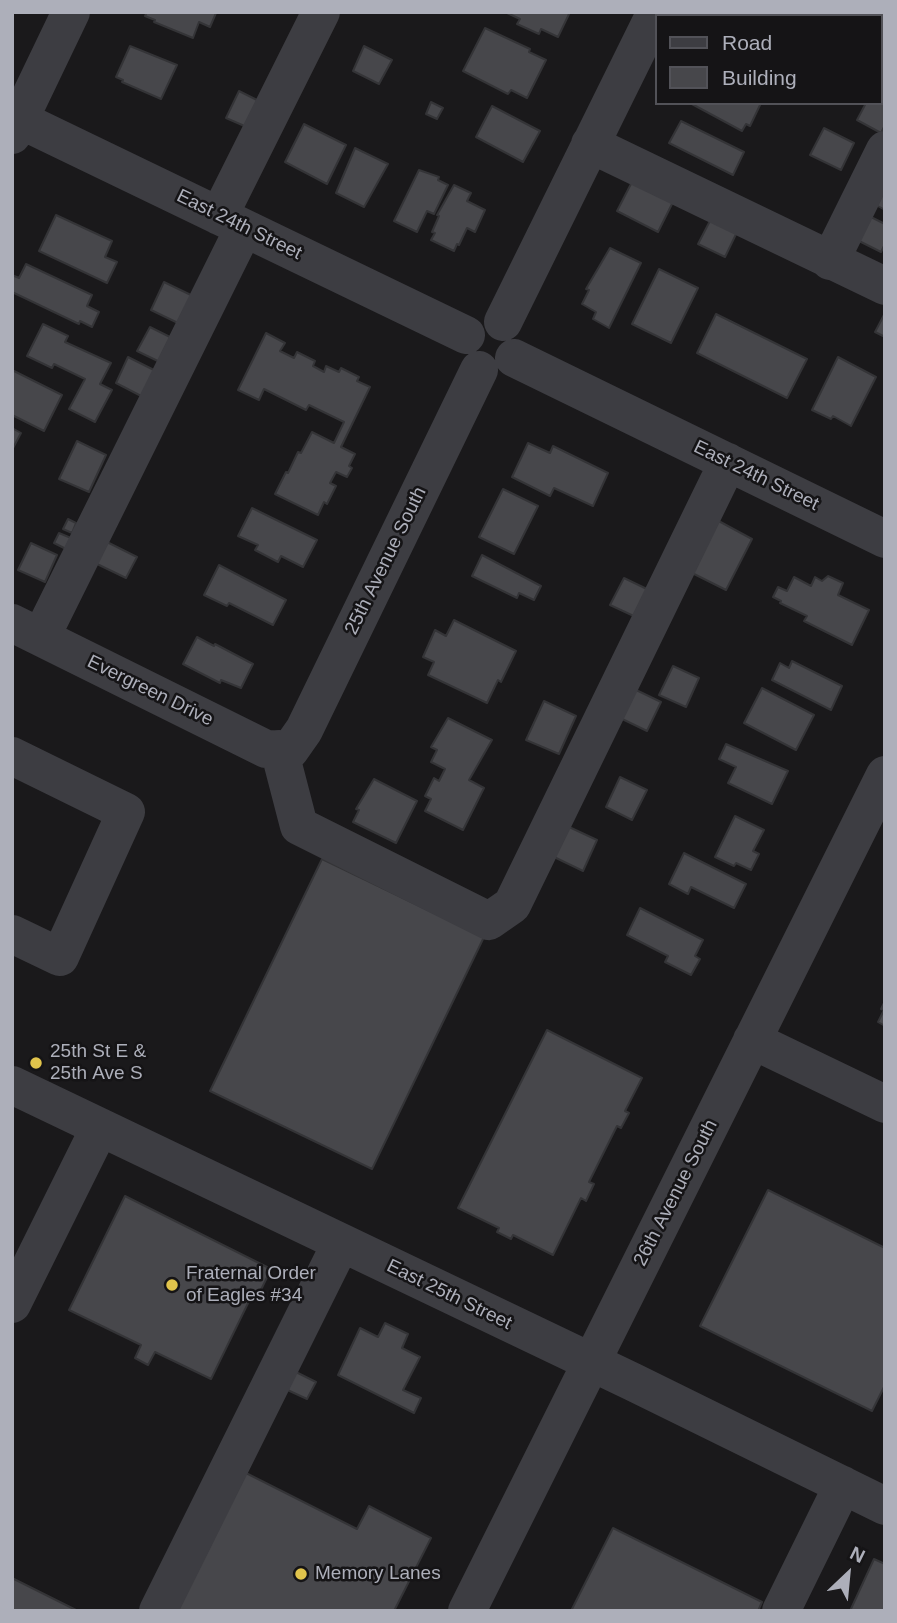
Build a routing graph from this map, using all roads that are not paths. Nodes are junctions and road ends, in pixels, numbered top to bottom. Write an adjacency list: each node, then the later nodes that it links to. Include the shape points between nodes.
1 (71, 12): 4 (street)
2 (321, 12): 7 (street)
3 (656, 12): 5 (street)
4 (15, 123): 7 (street, East 24th Street)
5 (590, 144): 8 (street); 10 (street)
6 (885, 150): 8 (street)
7 (232, 222): 11 (street, East 24th Street); 15 (street)
8 (830, 261): 9 (street)
9 (885, 286)
10 (503, 322): 11 (street, via 478,322); 12 (street, via 517,342)
11 (466, 335): 12 (street, via 467,359)
12 (497, 364): 13 (street, East 24th Street); 16 (street, 25th Avenue South, via 304,730)
13 (728, 463): 14 (street, East 24th Street); 16 (street, via 512,905 489,920 299,826)
14 (885, 539)
15 (27, 630): 16 (street, Evergreen Drive, via 266,749)
16 (285, 750)
17 (12, 755): 19 (street, via 126,812 61,957)
18 (883, 784): 20 (street, 26th Avenue South)
19 (12, 934)
20 (752, 1040): 22 (street); 26 (street, 26th Avenue South)
21 (12, 1085): 23 (street, East 25th Street)
22 (885, 1104)
23 (100, 1127): 24 (street, East 25th Street); 25 (street)
24 (341, 1242): 26 (street, East 25th Street); 29 (street)
25 (12, 1304)
26 (590, 1363): 27 (street, East 25th Street); 30 (street, 26th Avenue South)
27 (843, 1485): 28 (street, East 25th Street); 31 (street)
28 (885, 1506)
29 (158, 1611)
30 (467, 1611)
31 (781, 1611)

